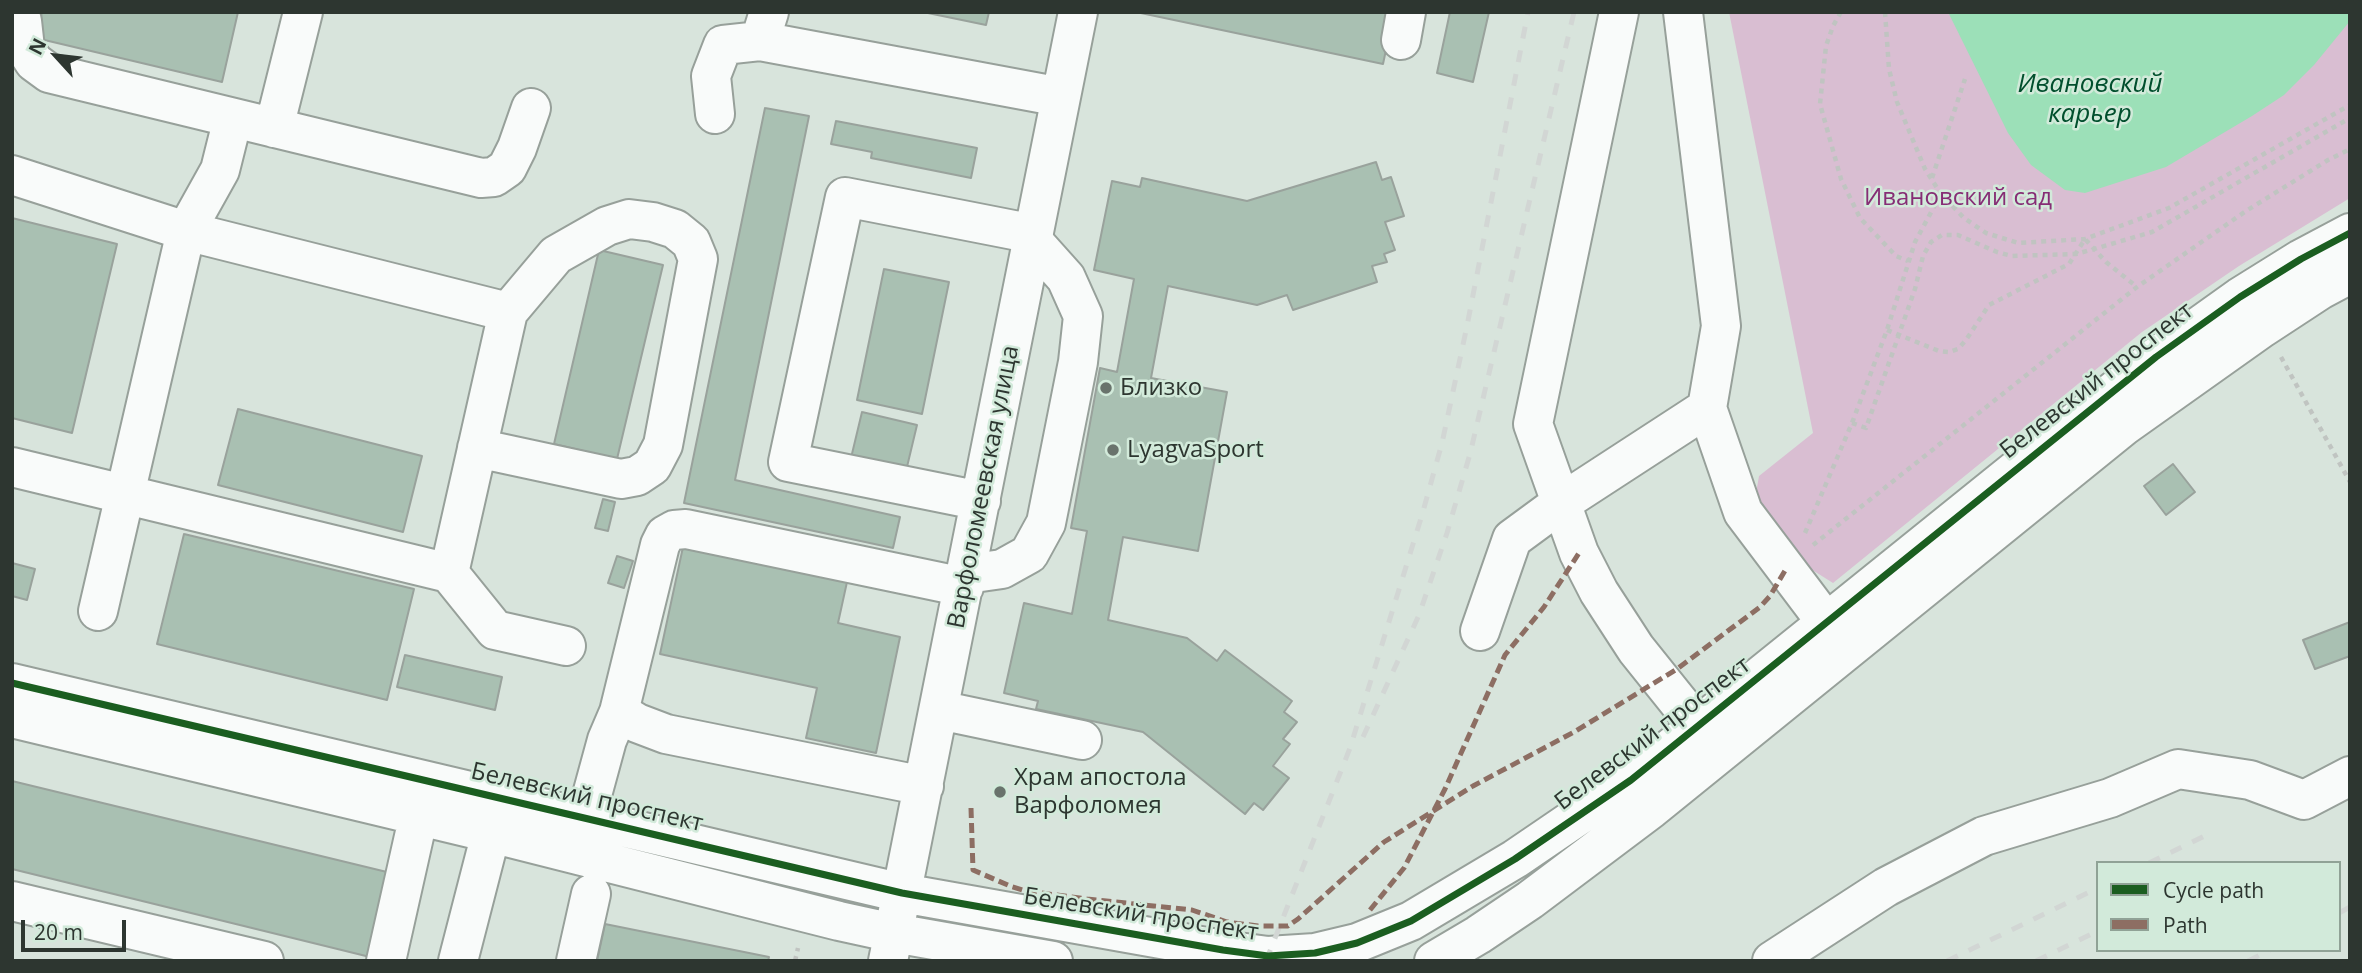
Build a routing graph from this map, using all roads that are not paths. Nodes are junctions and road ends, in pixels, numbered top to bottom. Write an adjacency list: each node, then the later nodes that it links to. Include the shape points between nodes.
1 (17, 12): 10 (street, via 25,48 34,62 49,72)
2 (303, 12): 11 (street)
3 (1077, 12): 7 (street, Варфоломеевская улица)
4 (1619, 12): 23 (street, via 1533,424)
5 (1683, 12): 18 (street, via 1721,326)
6 (764, 27): 7 (street); 9 (street, via 723,45 711,76)
7 (1061, 97): 15 (street, Варфоломеевская улица)
8 (531, 108): 11 (street, via 507,168 494,177 481,178)
9 (715, 114)
10 (233, 118): 11 (street); 13 (street, via 220,170)
11 (274, 128)
12 (12, 175): 13 (street)
13 (186, 231): 17 (street); 21 (street)
14 (2350, 233): 27 (street, Белевский проспект, via 2240,297 2156,357)
15 (1033, 237): 22 (street, Варфоломеевская улица); 22 (street, via 845,197 788,462); 25 (street, via 1066,278 1083,316 1078,362 1046,523 1029,554 1002,569)
16 (2350, 274): 35 (street, Белевский проспект, via 2262,328 2124,426)
17 (508, 312): 19 (street); 19 (street, via 556,255 629,219 675,229 691,242 698,259 663,445 652,466 621,479)
18 (1707, 408): 23 (street); 27 (street, via 1743,512)
19 (477, 448): 24 (street)
20 (12, 467): 21 (street)
21 (125, 492): 24 (street); 26 (street)
22 (981, 501): 25 (street, Варфоломеевская улица)
23 (1561, 503): 28 (street, via 1512,539); 35 (street, via 1578,553 1599,592 1636,649)
24 (449, 573): 29 (street, via 495,630)
25 (965, 580): 31 (street, Варфоломеевская улица); 32 (street, via 674,530 660,545)
26 (97, 611)
27 (1826, 622): 35 (street, Белевский проспект)
28 (1480, 631)
29 (566, 646)
30 (12, 683): 39 (street, Белевский проспект)
31 (939, 710): 34 (street); 37 (street, Варфоломеевская улица)
32 (619, 712): 37 (street, via 666,734); 38 (street)
33 (12, 718): 39 (street, Белевский проспект)
34 (1082, 740)
35 (1710, 740): 45 (street, Белевский проспект, via 1631,780 1547,838 1411,921); 51 (street, Белевский проспект, via 1574,868)
36 (2350, 776): 52 (street, via 2304,800 2250,780 2178,769 2110,798 1984,836 1886,887)
37 (924, 786): 41 (street, Варфоломеевская улица)
38 (592, 795)
39 (423, 798): 40 (street, Белевский проспект); 41 (street, Белевский проспект); 47 (street)
40 (491, 834): 44 (street, Белевский проспект); 48 (street)
41 (902, 893): 44 (street, Варфоломеевская улица); 45 (street, Белевский проспект, via 1223,950)
42 (591, 894): 49 (street)
43 (12, 901): 46 (street)
44 (891, 947): 50 (street, Белевский проспект)
45 (1314, 957)
46 (264, 961)
47 (386, 961)
48 (458, 961)
49 (576, 961)
50 (1053, 961)
51 (1434, 961)
52 (1772, 961)

